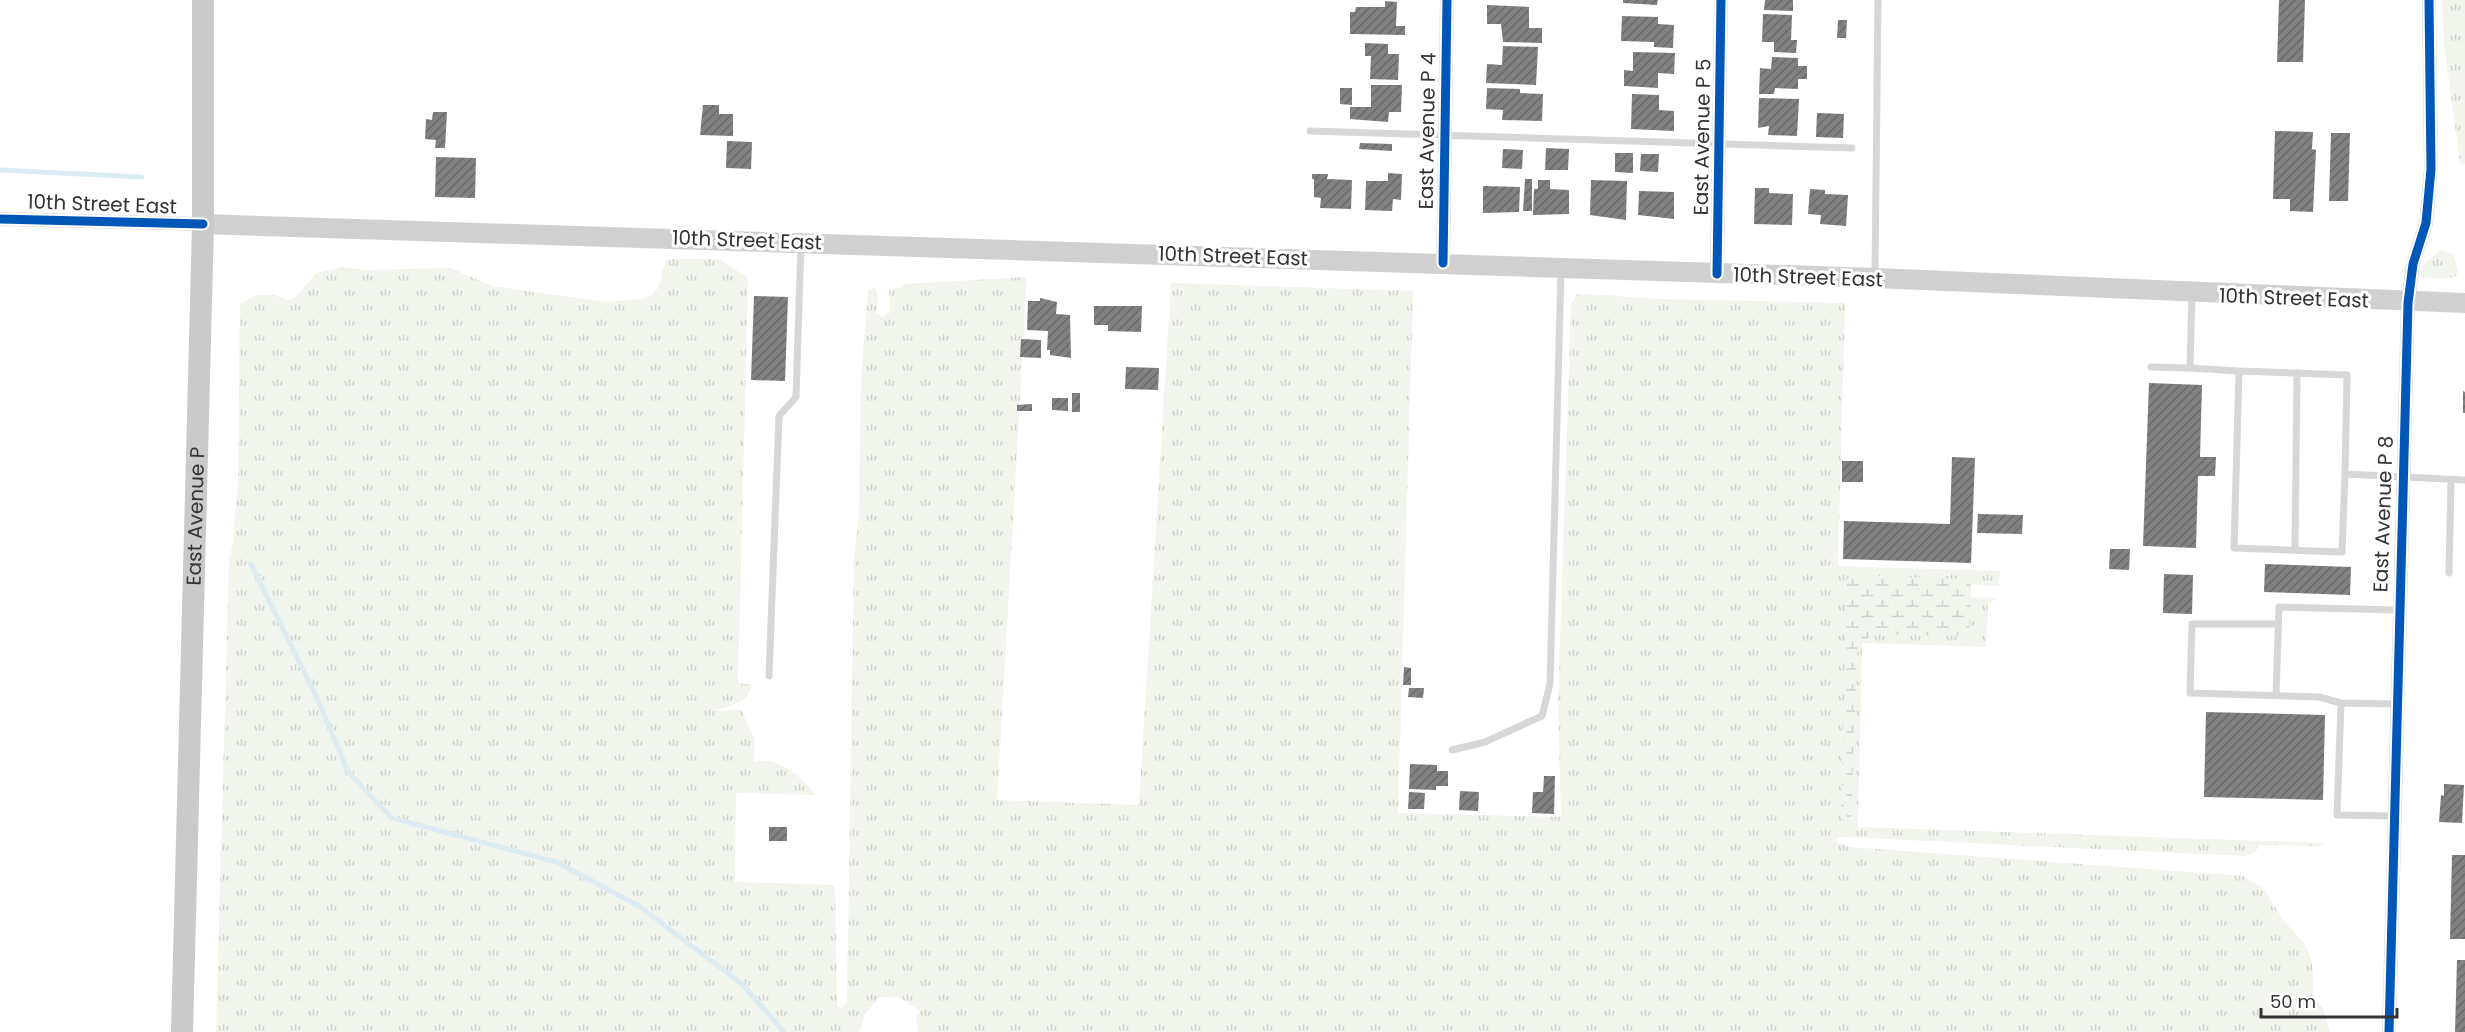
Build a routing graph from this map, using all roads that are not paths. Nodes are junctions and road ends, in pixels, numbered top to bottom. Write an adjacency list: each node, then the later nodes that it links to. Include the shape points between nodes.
1 (203, 0): 11 (main road, East Avenue P)
2 (1447, 0): 7 (street, East Avenue P 4)
3 (1721, 0): 8 (street, East Avenue P 5)
4 (1878, 0): 16 (lane)
5 (2429, 0): 18 (street, East Avenue P 8, via 2431,169 2427,224 2413,264)
6 (1310, 131): 7 (lane)
7 (1446, 135): 8 (lane); 13 (street, East Avenue P 4)
8 (1720, 143): 9 (lane); 15 (street, East Avenue P 5)
9 (1852, 148)
10 (0, 219): 11 (street, 10th Street East)
11 (203, 224): 12 (main road, 10th Street East); 38 (main road, East Avenue P)
12 (801, 242): 13 (main road, 10th Street East); 32 (lane, via 796,397 779,416)
13 (1443, 263): 14 (main road, 10th Street East)
14 (1561, 268): 15 (main road, 10th Street East); 36 (lane, via 1550,684 1542,716 1485,742)
15 (1717, 274): 16 (main road, 10th Street East)
16 (1875, 278): 17 (main road, 10th Street East)
17 (2192, 293): 18 (main road, 10th Street East); 21 (lane)
18 (2408, 303): 19 (main road, 10th Street East); 25 (street, East Avenue P 8)
19 (2465, 303)
20 (2151, 367): 21 (lane)
21 (2190, 368): 22 (lane)
22 (2239, 371): 23 (lane); 28 (lane, via 2234,548)
23 (2297, 373): 24 (lane, via 2347,375); 28 (lane)
24 (2345, 474): 25 (lane); 28 (lane, via 2342,552)
25 (2402, 477): 26 (lane); 30 (street, East Avenue P 8)
26 (2451, 480): 27 (lane); 29 (lane)
27 (2465, 480)
28 (2295, 550)
29 (2449, 573)
30 (2398, 610): 31 (lane, via 2279,607); 35 (street, East Avenue P 8)
31 (2278, 624): 33 (lane); 33 (lane, via 2192,624 2190,693)
32 (769, 676)
33 (2276, 694): 34 (lane, via 2330,698)
34 (2341, 703): 35 (lane); 37 (lane, via 2337,814)
35 (2396, 705): 37 (street, East Avenue P 8)
36 (1452, 750)
37 (2394, 816): 39 (street, East Avenue P 8)
38 (182, 1032)
39 (2389, 1032)

